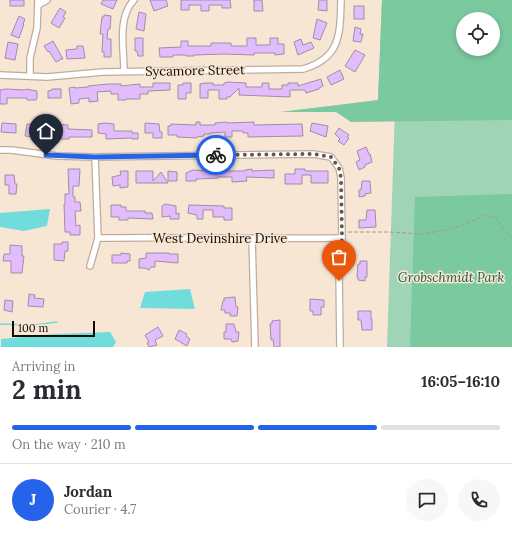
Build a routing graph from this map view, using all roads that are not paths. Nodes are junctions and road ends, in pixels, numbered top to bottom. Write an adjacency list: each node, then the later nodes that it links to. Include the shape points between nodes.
1 (48, 0): 4 (street)
2 (134, 0): 5 (street, via 124,22)
3 (341, 0): 5 (street, Sycamore Street, via 340,32 337,42 323,61 303,69)
4 (38, 3): 7 (street)
5 (124, 71): 7 (street, Sycamore Street, via 47,77)
6 (0, 75): 7 (street, Sycamore Street)
7 (30, 75)
8 (0, 150): 9 (street)
9 (95, 157): 10 (street, via 313,154 331,157 339,168 341,178); 11 (street)
10 (342, 235): 12 (street, West Devinshire Drive); 15 (street, via 339,269)
11 (98, 238): 12 (street, West Devinshire Drive); 13 (street)
12 (252, 239): 14 (street)
13 (90, 266)
14 (255, 347)
15 (340, 347)

